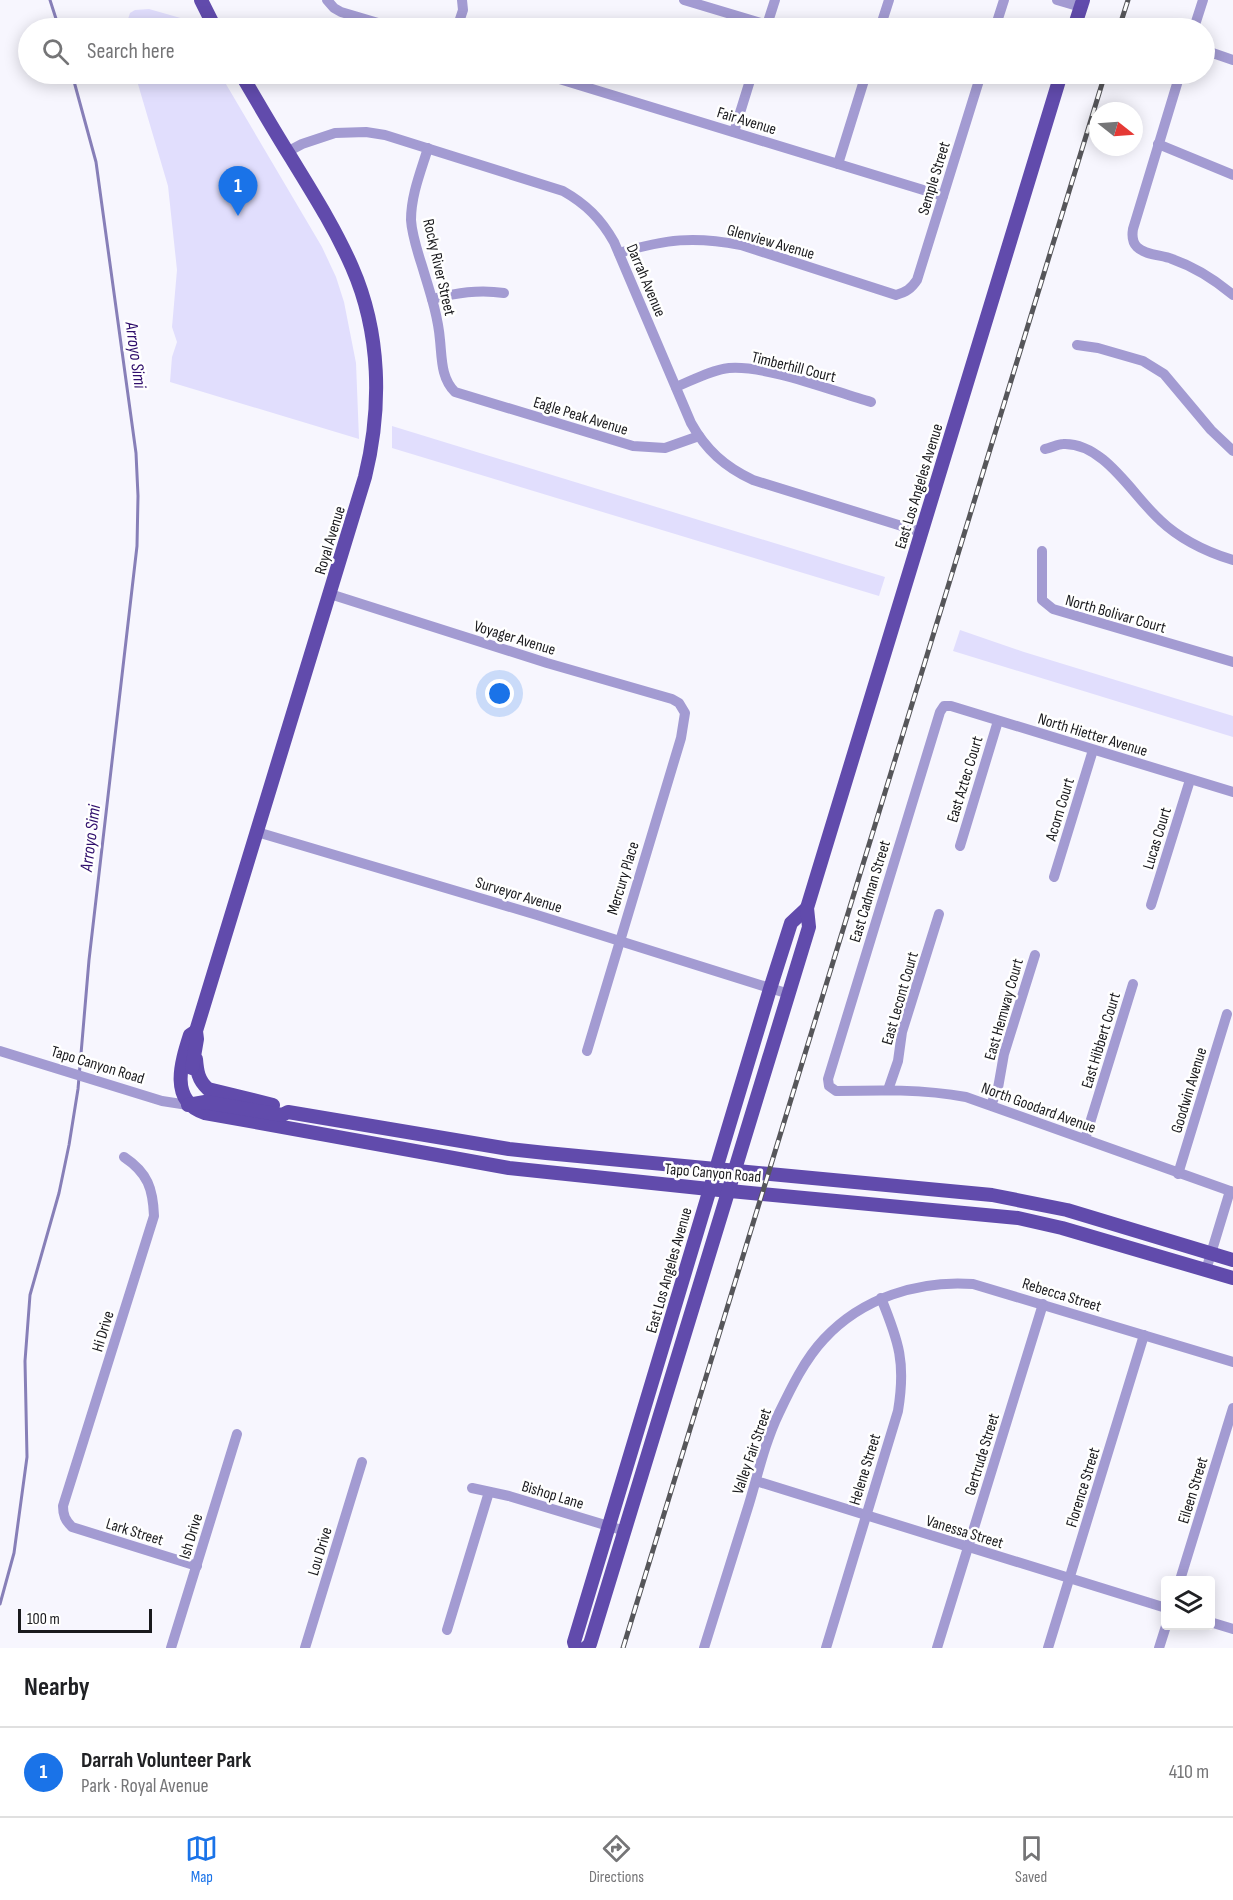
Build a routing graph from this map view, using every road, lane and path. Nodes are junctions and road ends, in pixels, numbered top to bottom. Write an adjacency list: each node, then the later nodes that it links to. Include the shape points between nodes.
1 (201, 0): 11 (main road)
2 (462, 0): 13 (street)
3 (684, 0): 14 (street)
4 (775, 0): 15 (street)
5 (889, 0): 16 (street)
6 (1004, 0): 17 (street)
7 (1057, 0): 10 (street)
8 (1203, 0): 18 (street)
9 (328, 1): 12 (street, via 341,12)
10 (1082, 4)
11 (210, 18)
12 (361, 18)
13 (460, 18)
14 (739, 18)
15 (770, 18)
16 (883, 18)
17 (998, 18)
18 (1197, 18)
19 (1215, 54): 20 (street)
20 (1233, 60)
21 (247, 84): 31 (main road, Royal Avenue)
22 (576, 84): 28 (street, Fair Avenue)
23 (749, 84): 28 (street)
24 (863, 84): 32 (street)
25 (978, 84): 34 (street, Semple Street)
26 (1058, 84): 47 (main road, East Los Angeles Avenue)
27 (1177, 84): 29 (street)
28 (734, 132): 32 (street, Fair Avenue)
29 (1158, 144): 33 (street); 38 (street, via 1132,238 1137,247 1195,269)
30 (428, 148): 31 (street, Darrah Avenue, via 385,135 350,131 326,135); 35 (street, Darrah Avenue, via 563,191 592,210 606,226); 39 (street, Rocky River Street, via 413,196 411,221)
31 (287, 152): 50 (main road, Royal Avenue, via 326,214 353,268 368,315 375,360 376,417 371,454)
32 (838, 164): 34 (street, Fair Avenue)
33 (1233, 175)
34 (943, 196): 36 (street, Semple Street, via 917,280)
35 (620, 253): 36 (street, Glenview Avenue, via 673,240 719,241 896,295); 41 (street, Darrah Avenue)
36 (910, 289)
37 (504, 293): 39 (street, via 469,291)
38 (1233, 295)
39 (432, 299): 42 (street, Rocky River Street, via 444,378)
40 (1077, 345): 46 (street, via 1143,362 1164,374)
41 (676, 387): 43 (street, Timberhill Court, via 709,373 747,368); 44 (street, Darrah Avenue)
42 (455, 392): 44 (street, Eagle Peak Avenue, via 633,447 665,448)
43 (871, 402)
44 (699, 436): 47 (street, Darrah Avenue, via 720,461 753,480)
45 (1045, 450): 49 (street, via 1063,444 1086,449 1104,461 1161,522 1197,546)
46 (1233, 451)
47 (921, 532): 62 (main road, East Los Angeles Avenue)
48 (1042, 551): 51 (street, North Bolivar Court, via 1042,600 1053,609)
49 (1233, 560)
50 (330, 594): 53 (street, Voyager Avenue, via 672,699); 58 (main road, Royal Avenue)
51 (1233, 662)
52 (944, 706): 54 (street, North Hietter Avenue); 74 (street, East Cadman Street, via 829,1073)
53 (685, 713): 64 (street, Mercury Place, via 681,738)
54 (998, 721): 55 (street, North Hietter Avenue); 59 (street, East Aztec Court)
55 (1093, 750): 56 (street, North Hietter Avenue); 60 (street, Acorn Court)
56 (1190, 780): 57 (street, North Hietter Avenue); 61 (street, Lucas Court)
57 (1233, 792)
58 (257, 832): 64 (street, Surveyor Avenue); 70 (main road, Royal Avenue)
59 (960, 846)
60 (1054, 877)
61 (1151, 905)
62 (807, 908): 67 (main road, East Los Angeles Avenue, via 791,923); 68 (main road, East Los Angeles Avenue, via 809,927)
63 (939, 914): 75 (street, East Lecont Court)
64 (619, 941): 67 (street, Surveyor Avenue); 73 (street, Mercury Place)
65 (1035, 955): 77 (street, East Hemway Court)
66 (1133, 984): 79 (street, East Hibbert Court)
67 (770, 989): 68 (street, Surveyor Avenue); 81 (main road, East Los Angeles Avenue)
68 (789, 994): 82 (main road, East Los Angeles Avenue)
69 (1227, 1014): 83 (street, Goodwin Avenue)
70 (196, 1031): 71 (main road, Royal Avenue); 76 (main road, Royal Avenue, via 190,1035 180,1083)
71 (195, 1049): 76 (main road, Royal Avenue); 78 (main road, via 198,1074 208,1089 284,1107)
72 (0, 1051): 76 (street, Tapo Canyon Road, via 162,1101)
73 (587, 1052)
74 (829, 1086): 75 (street, North Goodard Avenue, via 836,1091)
75 (888, 1090): 77 (street, North Goodard Avenue, via 943,1093)
76 (188, 1105): 78 (main road, Tapo Canyon Road, via 205,1102 282,1115); 84 (main road, Tapo Canyon Road, via 205,1113 509,1168)
77 (991, 1105): 79 (street, North Goodard Avenue)
78 (288, 1112): 81 (main road, Tapo Canyon Road, via 509,1149)
79 (1085, 1139): 83 (street, North Goodard Avenue)
80 (124, 1157): 102 (street, Hi Drive, via 149,1184 154,1216 63,1506)
81 (715, 1170): 82 (main road, Tapo Canyon Road); 84 (main road, East Los Angeles Avenue)
82 (735, 1172): 85 (main road, East Los Angeles Avenue); 87 (main road, Tapo Canyon Road, via 992,1195 1067,1210)
83 (1178, 1174): 86 (street, North Goodard Avenue)
84 (709, 1189): 85 (main road, Tapo Canyon Road); 103 (main road, East Los Angeles Avenue)
85 (729, 1190): 89 (main road, Tapo Canyon Road, via 1018,1218); 104 (main road, East Los Angeles Avenue)
86 (1232, 1191): 87 (street)
87 (1211, 1253): 88 (main road, Tapo Canyon Road); 89 (street)
88 (1233, 1260)
89 (1206, 1270): 90 (main road, Tapo Canyon Road)
90 (1233, 1278)
91 (881, 1298): 92 (street, Rebecca Street, via 915,1288 957,1283 987,1287); 98 (street, Valley Fair Street, via 843,1322 811,1356 779,1413); 101 (street, Helene Street, via 899,1346 902,1385 898,1411)
92 (1043, 1304): 93 (street, Rebecca Street); 105 (street, Gertrude Street)
93 (1144, 1335): 94 (street, Rebecca Street); 108 (street, Florence Street)
94 (1233, 1362)
95 (1233, 1408): 107 (street, Eileen Street)
96 (237, 1434): 106 (street, Ish Drive)
97 (362, 1462): 115 (street, Lou Drive)
98 (756, 1481): 101 (street, Vanessa Street); 118 (street, Valley Fair Street)
99 (472, 1488): 100 (street, Bishop Lane)
100 (489, 1492): 103 (street, Bishop Lane); 112 (street)
101 (866, 1516): 105 (street, Vanessa Street); 119 (street, Helene Street)
102 (66, 1522): 106 (street, Lark Street, via 86,1532)
103 (609, 1526): 104 (street, Bishop Lane); 116 (main road, East Los Angeles Avenue, via 574,1642)
104 (625, 1531): 117 (main road, East Los Angeles Avenue)
105 (968, 1547): 108 (street, Vanessa Street); 120 (street, Gertrude Street)
106 (196, 1566): 114 (street, Ish Drive)
107 (1182, 1576)
108 (1069, 1579): 109 (street, Vanessa Street); 121 (street, Florence Street)
109 (1161, 1607)
110 (1215, 1624): 111 (street)
111 (1233, 1629)
112 (447, 1630)
113 (1165, 1630): 122 (street)
114 (171, 1648)
115 (305, 1648)
116 (576, 1648)
117 (586, 1648)
118 (704, 1648)
119 (826, 1648)
120 (937, 1648)
121 (1048, 1648)
122 (1159, 1648)

